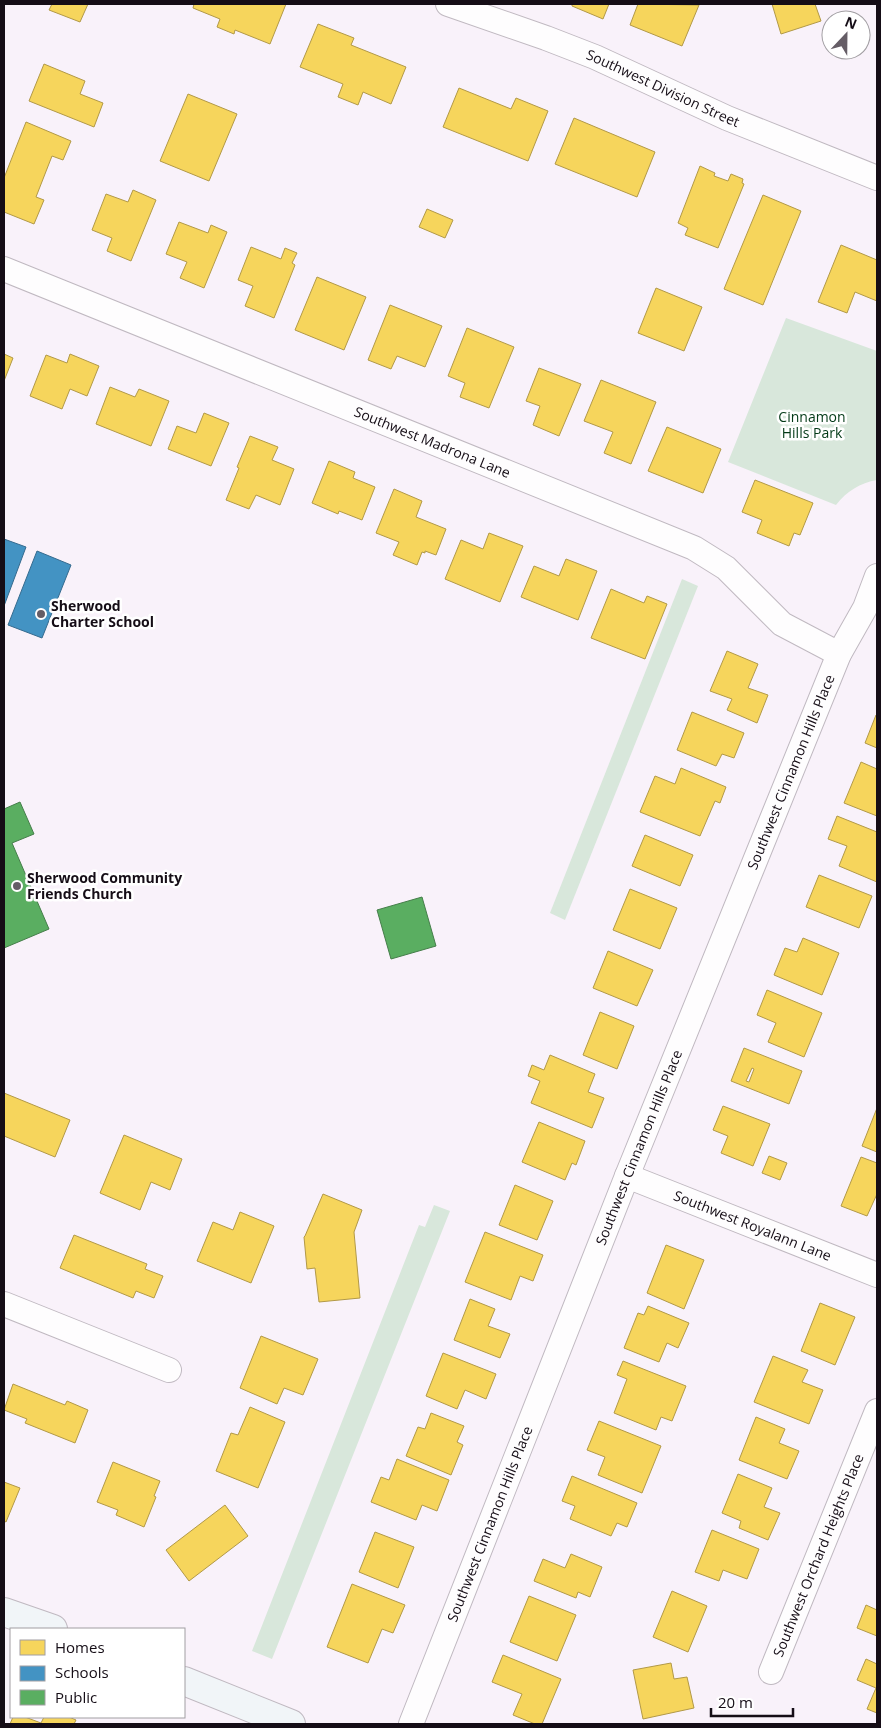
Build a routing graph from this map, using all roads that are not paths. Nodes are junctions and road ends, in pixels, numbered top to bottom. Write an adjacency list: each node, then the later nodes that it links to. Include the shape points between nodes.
1 (457, 5): 2 (street, Southwest Division Street, via 595,57 727,118)
2 (877, 178)
3 (4, 269): 5 (street, Southwest Madrona Lane, via 694,548 726,568 782,624)
4 (877, 576): 5 (street, Southwest Cinnamon Hills Place, via 865,608)
5 (839, 654): 6 (street, Southwest Cinnamon Hills Place)
6 (628, 1176): 7 (street, Southwest Royalann Lane); 16 (street, Southwest Cinnamon Hills Place)
7 (877, 1275)
8 (4, 1304): 9 (street)
9 (169, 1370)
10 (877, 1411): 13 (street, Southwest Orchard Heights Place)
11 (4, 1612): 12 (main road)
12 (50, 1628)
13 (771, 1672)
14 (185, 1681): 15 (main road)
15 (291, 1724)
16 (411, 1724)

